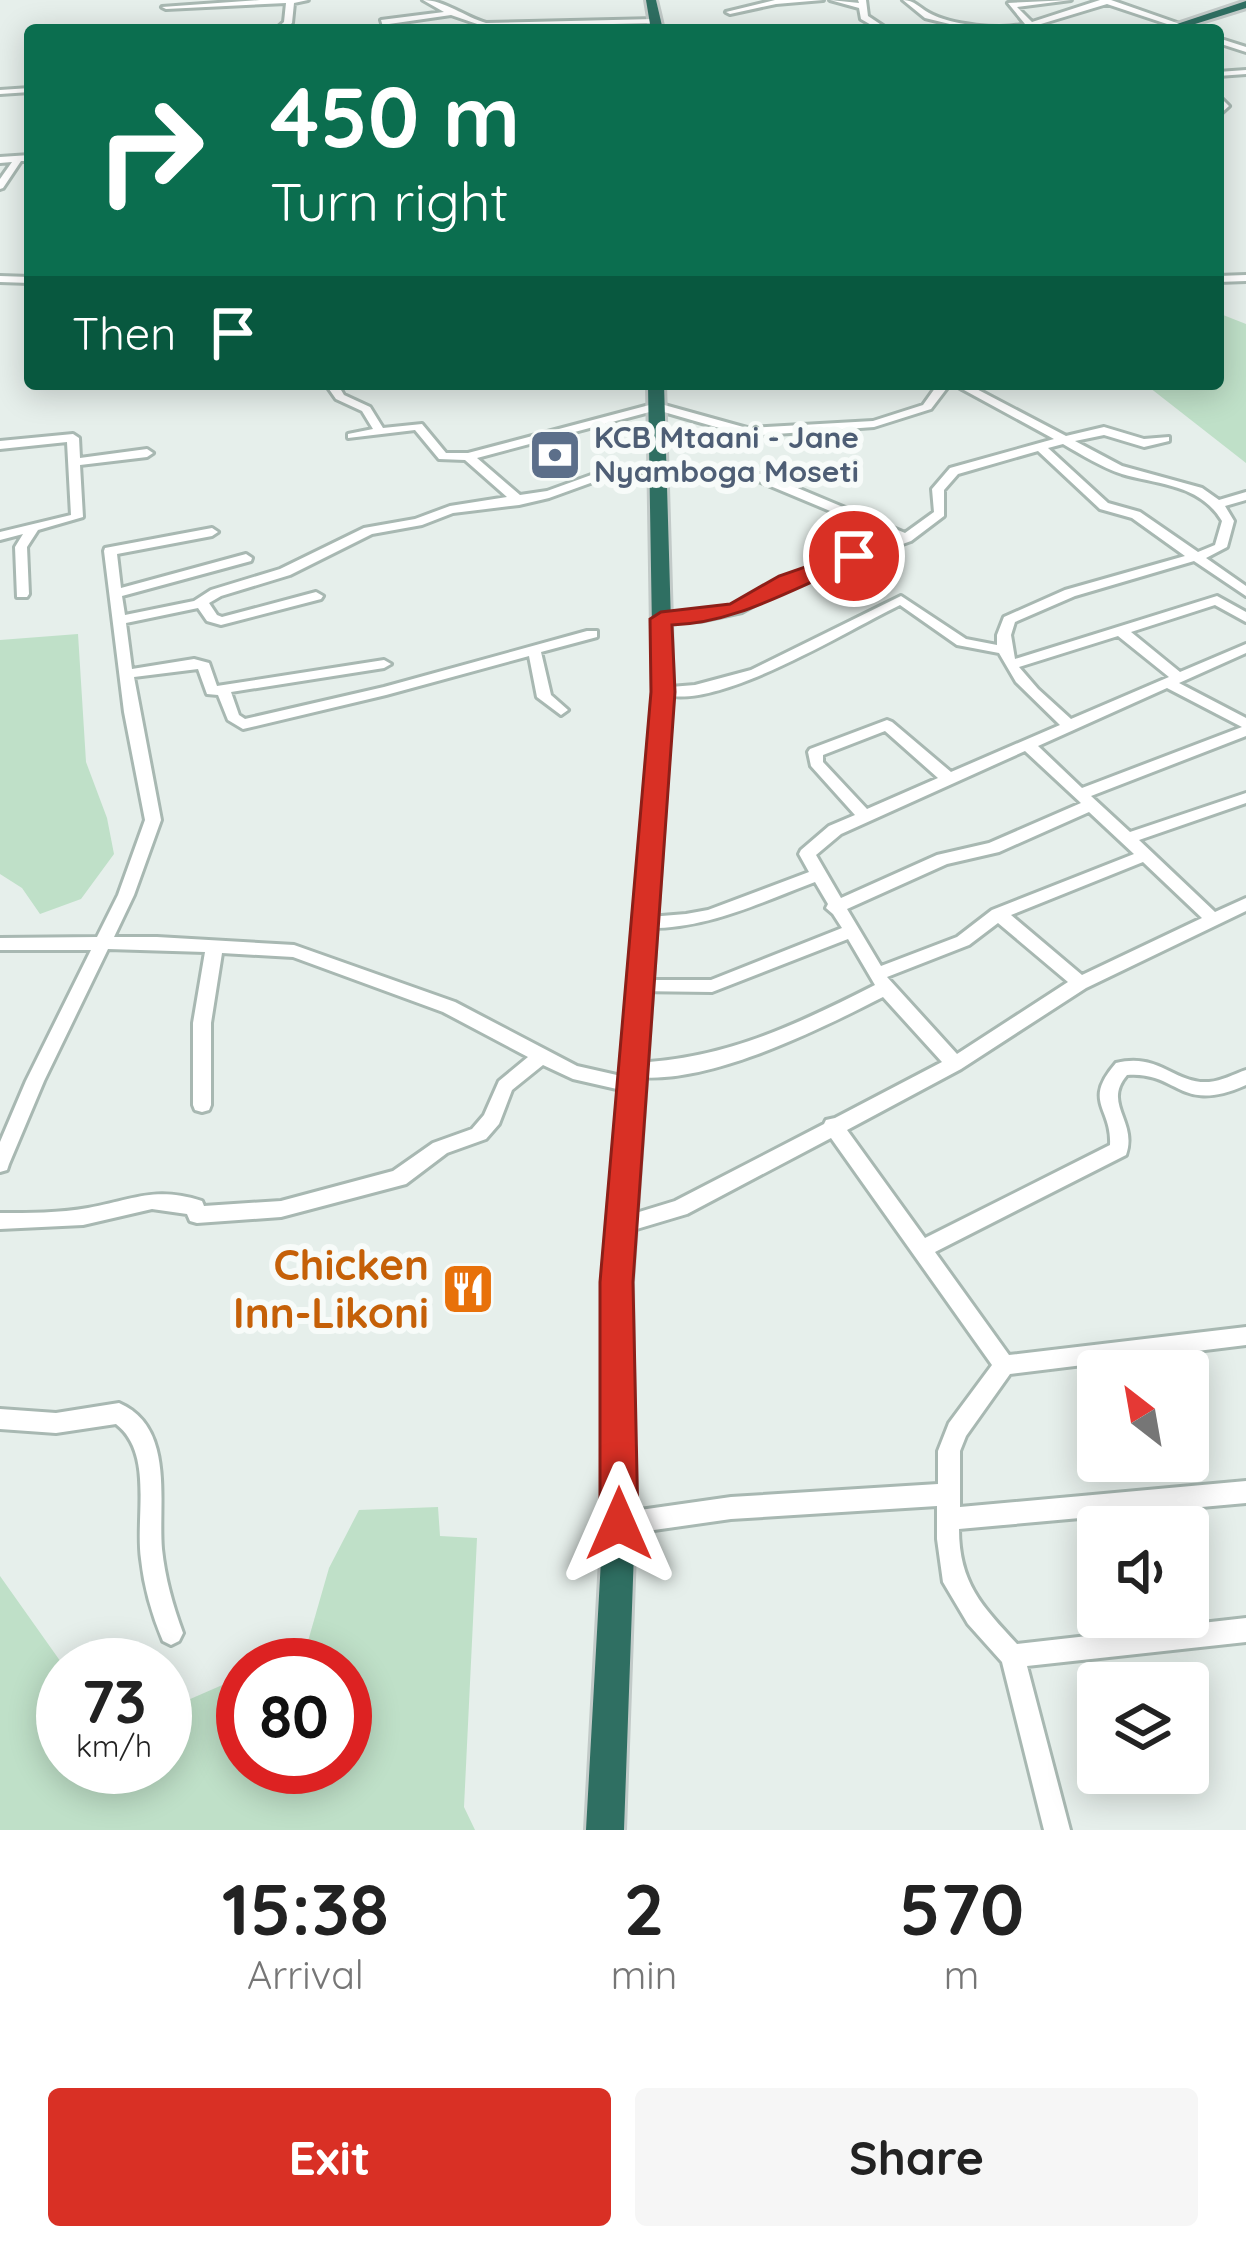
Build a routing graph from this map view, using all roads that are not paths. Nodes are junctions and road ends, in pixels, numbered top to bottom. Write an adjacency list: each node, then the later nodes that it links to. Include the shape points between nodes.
1 (304, 0): 9 (street)
2 (427, 0): 14 (street)
3 (819, 0): 13 (street)
4 (834, 0): 10 (street)
5 (907, 0): 17 (street)
6 (1067, 0): 18 (street, via 1011,5)
7 (265, 1): 9 (street); 12 (street)
8 (1107, 1): 19 (street); 20 (street)
9 (290, 2)
10 (862, 3)
11 (1246, 4): 21 (highway)
12 (166, 7)
13 (730, 12)
14 (450, 13): 15 (street); 16 (street)
15 (386, 24)
16 (481, 24)
17 (953, 24)
18 (1029, 24)
19 (1033, 24)
20 (1174, 24)
21 (1196, 24)
22 (24, 159): 23 (street); 24 (street)
23 (0, 160)
24 (0, 186)
25 (338, 390): 29 (street)
26 (941, 390): 28 (street, via 914,414 799,432 742,432)
27 (970, 390): 31 (street)
28 (656, 395): 36 (street); 39 (highway)
29 (380, 430): 30 (street); 36 (street, via 420,426 438,453)
30 (352, 436)
31 (1064, 440): 32 (street, via 1104,431 1144,443); 34 (street); 37 (street)
32 (1165, 440)
33 (0, 445): 38 (street, via 72,438)
34 (1041, 448): 40 (street); 48 (street, via 950,473 938,489 940,513)
35 (147, 453): 38 (street)
36 (468, 457): 43 (street)
37 (1102, 461): 40 (street); 44 (street, via 1183,484)
38 (74, 462): 45 (street, via 76,518)
39 (659, 467): 43 (street); 57 (highway)
40 (1064, 471): 50 (street, via 1104,506 1136,515)
41 (760, 477): 48 (street)
42 (1246, 496): 44 (street)
43 (519, 501): 55 (street, via 368,531)
44 (1217, 505): 50 (street, via 1228,518 1224,540)
45 (34, 529): 47 (street); 53 (street, via 21,547)
46 (212, 532): 52 (street, via 110,551)
47 (0, 536)
48 (906, 538): 57 (street, via 786,581 737,609)
49 (246, 558): 52 (street)
50 (1196, 558): 51 (street); 63 (street, via 1021,612 1004,630)
51 (1246, 592)
52 (118, 593): 58 (street)
53 (22, 594)
54 (316, 596): 55 (street, via 217,621)
55 (199, 603): 58 (street)
56 (1246, 618): 59 (street, via 1217,600)
57 (661, 619): 68 (highway)
58 (121, 620): 65 (street)
59 (1120, 630): 63 (street); 66 (street)
60 (592, 634): 62 (street)
61 (1246, 648): 66 (street)
62 (536, 652): 67 (street, via 243,724); 69 (street, via 544,697)
63 (1007, 658): 68 (street, via 956,639 901,600 747,677 694,693); 70 (street)
64 (384, 664): 67 (street)
65 (127, 674): 67 (street, via 194,663 204,666 212,691); 87 (street, via 154,811)
66 (1174, 681): 70 (street); 71 (street)
67 (223, 689)
68 (663, 692): 84 (highway)
69 (561, 710)
70 (1070, 726): 72 (street)
71 (1246, 728): 75 (street)
72 (1028, 745): 73 (street); 75 (street)
73 (949, 779): 76 (street); 76 (street, via 887,725 815,752)
74 (1246, 798): 77 (street)
75 (1088, 799): 77 (street); 81 (street, via 993,848 943,859)
76 (865, 816): 79 (street, via 807,854)
77 (1129, 838): 78 (street)
78 (1143, 856): 82 (street); 83 (street)
79 (815, 876): 81 (street); 84 (street, via 693,919)
80 (1246, 904): 83 (street)
81 (834, 908): 85 (street)
82 (998, 914): 89 (street, via 963,941); 90 (street)
83 (1214, 920): 90 (street)
84 (643, 922): 91 (highway)
85 (849, 932): 89 (street); 91 (street, via 712,986)
86 (0, 944): 87 (street)
87 (100, 945): 88 (street); 98 (street)
88 (214, 948): 92 (street, via 294,951 449,1007); 96 (street, via 202,1023)
89 (880, 981): 93 (street); 95 (street, via 783,1040)
90 (1080, 982): 93 (street)
91 (638, 986): 95 (highway)
92 (542, 1055): 95 (street, via 573,1072); 99 (street, via 505,1086 479,1134 386,1183 252,1212 197,1215 195,1207 161,1199 88,1216)
93 (955, 1064): 97 (street)
94 (1246, 1077): 101 (street, via 1201,1092 1146,1068 1122,1068 1107,1099 1122,1133 1119,1150)
95 (630, 1078): 100 (highway)
96 (202, 1105)
97 (833, 1125): 100 (street, via 680,1208); 101 (street)
98 (0, 1164)
99 (0, 1221)
100 (620, 1226): 108 (highway)
101 (920, 1250): 103 (street)
102 (1246, 1336): 103 (street)
103 (1004, 1365): 106 (street, via 957,1430 946,1472)
104 (0, 1419): 110 (street, via 56,1423 119,1413 133,1421 152,1484 151,1551)
105 (1246, 1492): 107 (street)
106 (950, 1494): 107 (street); 108 (street)
107 (947, 1520): 111 (street, via 955,1582)
108 (619, 1524): 112 (highway)
109 (1246, 1630): 111 (street)
110 (171, 1633)
111 (1012, 1656): 113 (street)
112 (605, 1830)
113 (1057, 1830)

